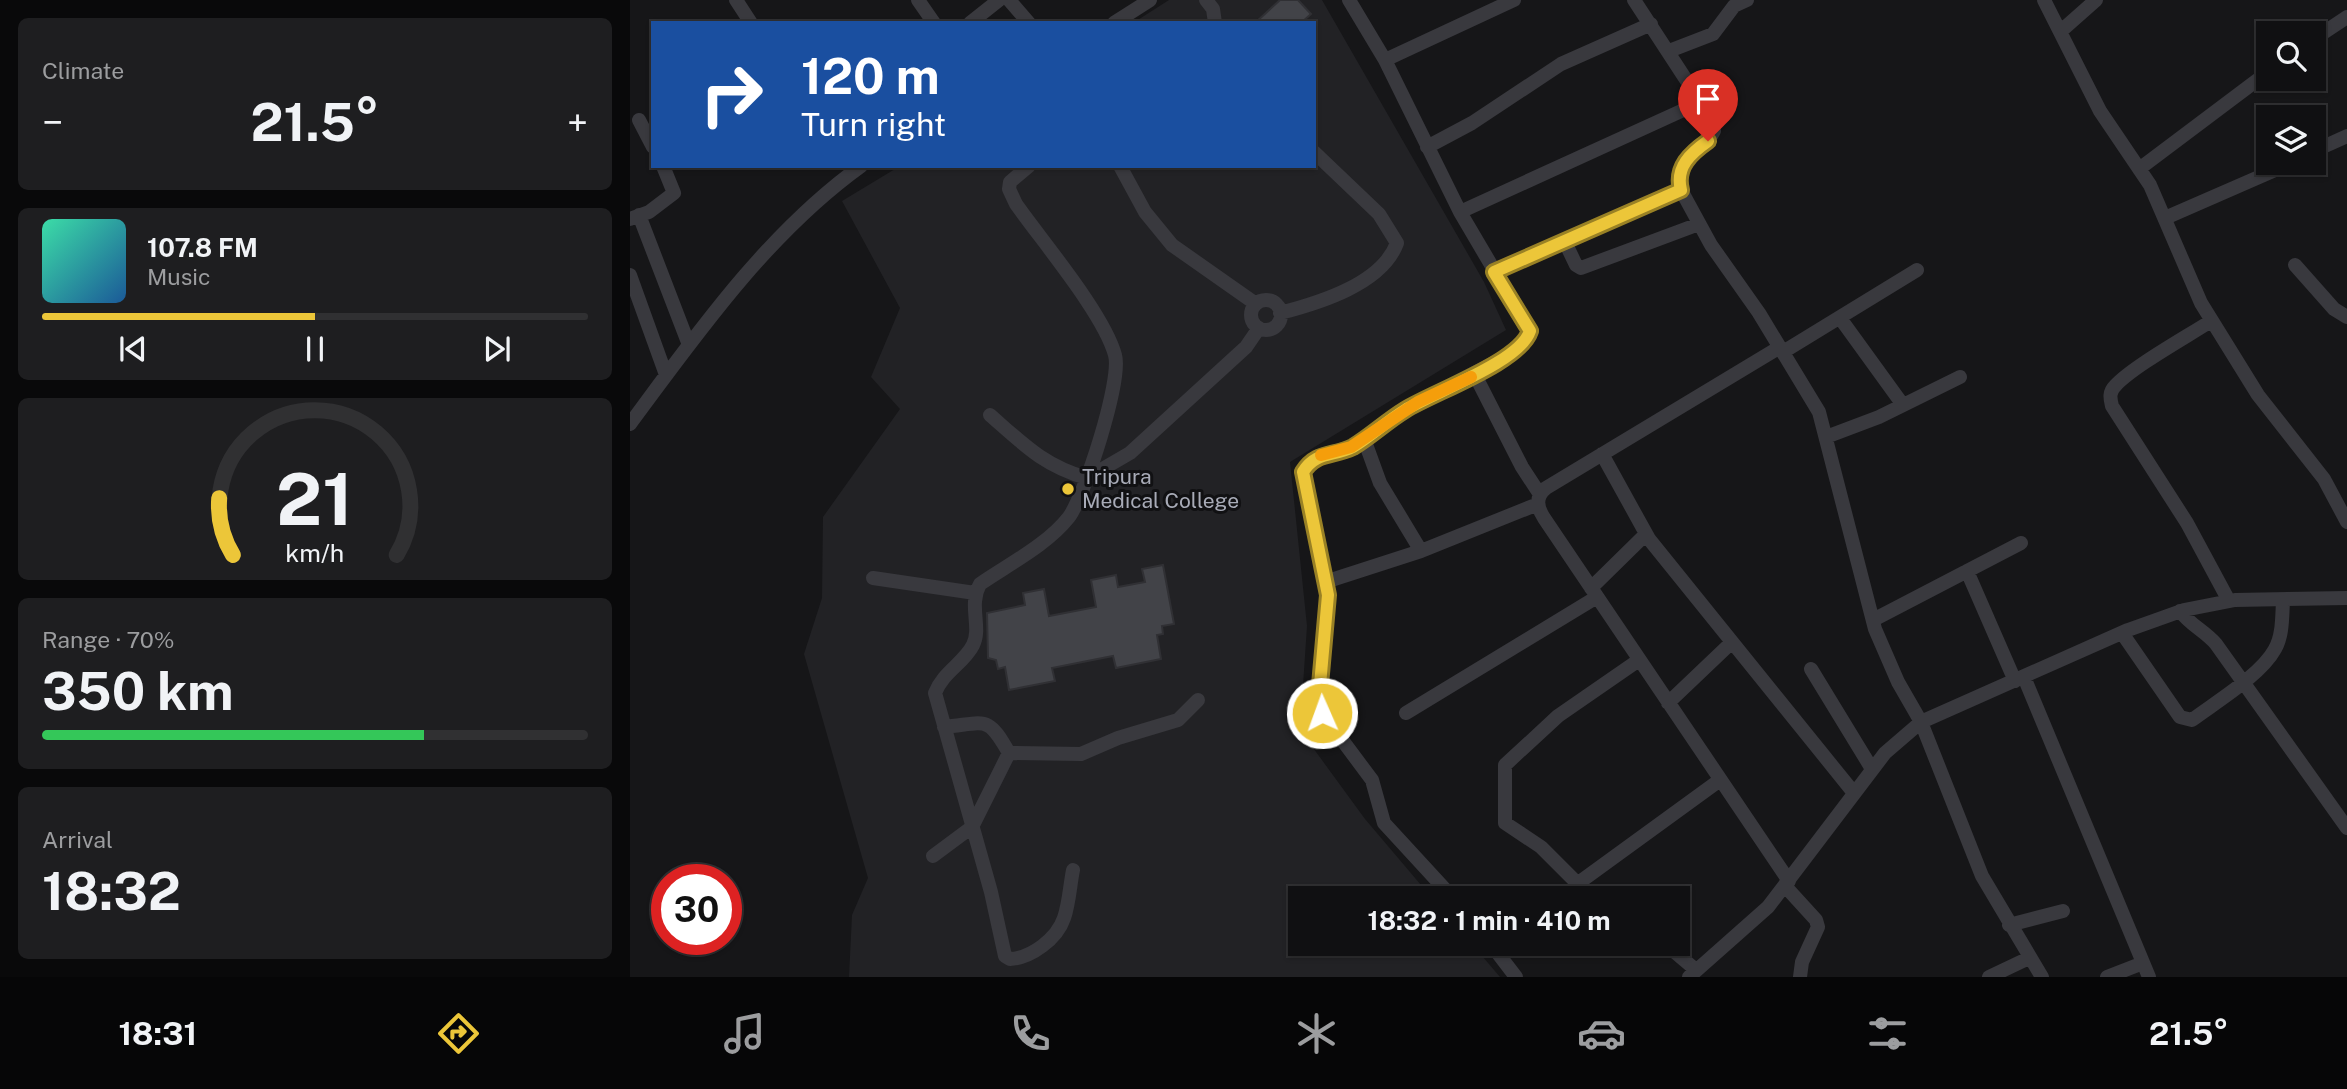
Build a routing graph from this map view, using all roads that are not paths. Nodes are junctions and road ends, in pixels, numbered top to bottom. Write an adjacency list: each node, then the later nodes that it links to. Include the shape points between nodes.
1 (736, 0): 14 (street)
2 (918, 0): 15 (street)
3 (999, 0): 16 (street)
4 (1009, 0): 17 (street)
5 (1150, 0): 18 (street)
6 (1206, 0): 19 (street)
7 (1349, 0): 24 (street)
8 (1514, 0): 24 (street)
9 (1634, 0): 20 (street)
10 (1747, 0): 23 (street, via 1729,11 1713,34)
11 (2044, 0): 22 (street)
12 (2096, 0): 22 (street)
13 (2347, 17): 21 (street)
14 (750, 21)
15 (933, 21)
16 (973, 21)
17 (1027, 21)
18 (1117, 21)
19 (1215, 21)
20 (1651, 24): 23 (street); 31 (street, via 1561,64)
21 (2326, 30)
22 (2061, 31): 37 (street, via 2100,111)
23 (1669, 51): 26 (street)
24 (1385, 60): 31 (street)
25 (2256, 81): 37 (street)
26 (1701, 102): 39 (street, via 1714,131 1684,162 1678,180); 40 (street)
27 (639, 120): 29 (street)
28 (2347, 136): 30 (street)
29 (651, 143)
30 (2326, 146)
31 (1427, 147): 40 (street)
32 (1316, 154): 50 (street, via 1380,214 1397,243 1394,253 1359,284 1315,304)
33 (664, 168): 41 (street, via 674,193)
34 (1027, 168): 66 (street, via 1010,182 1016,204 1085,301 1115,354 1114,389)
35 (1121, 168): 49 (street, via 1145,212 1172,244)
36 (852, 169): 55 (street, via 808,209)
37 (2139, 169): 42 (street)
38 (2264, 175): 42 (street)
39 (1681, 190): 43 (street); 44 (street)
40 (1460, 212): 47 (street)
41 (635, 217): 55 (street)
42 (2165, 218): 53 (street)
43 (1699, 223): 44 (street, via 1581,268); 56 (street)
44 (1565, 242): 47 (street)
45 (2295, 265): 51 (street, via 2334,309)
46 (1917, 270): 52 (street)
47 (1494, 272): 57 (street, via 1530,331 1523,345)
48 (630, 275): 58 (street)
49 (1256, 304): 50 (street, via 1269,300 1278,305); 54 (street, via 1252,317)
50 (1280, 313): 54 (street, via 1276,326)
51 (2347, 317)
52 (1840, 318): 56 (street); 60 (street)
53 (2211, 321): 68 (street, via 2258,395 2324,479); 78 (street, via 2131,374 2109,395)
54 (1259, 328): 66 (street, via 1245,347 1130,453)
55 (689, 345): 58 (street)
56 (1782, 349): 63 (street, via 1814,402); 65 (street)
57 (1475, 374): 64 (street, via 1418,402); 67 (street)
58 (666, 375): 62 (street)
59 (1960, 377): 60 (street)
60 (1903, 405): 63 (street)
61 (990, 415): 66 (street, via 1042,461)
62 (630, 424)
63 (1826, 438): 81 (street)
64 (1364, 439): 71 (street, via 1380,483); 74 (street, via 1318,456 1303,472)
65 (1602, 454): 67 (street); 69 (street)
66 (1087, 478): 75 (street, via 1069,517 980,584)
67 (1539, 499): 71 (street); 76 (street, via 1544,518)
68 (2347, 522)
69 (1646, 534): 76 (street); 83 (street)
70 (2021, 543): 72 (street)
71 (1421, 551): 74 (street)
72 (1966, 571): 81 (street); 86 (street)
73 (873, 578): 75 (street)
74 (1325, 582): 103 (street, via 1322,713 1372,780 1384,823)
75 (975, 593): 92 (street, via 972,647 940,680 935,692)
76 (1594, 593): 84 (street); 90 (street)
77 (2347, 598): 79 (street)
78 (2229, 601): 79 (street); 80 (street)
79 (2283, 601): 87 (street, via 2275,650)
80 (2179, 611): 82 (street); 87 (street, via 2207,634)
81 (1873, 620): 91 (street, via 1898,682)
82 (2122, 632): 86 (street); 87 (street, via 2184,721 2192,720)
83 (1731, 643): 89 (street); 96 (street)
84 (1639, 660): 89 (street); 101 (street, via 1558,716 1505,765 1505,823 1541,848)
85 (1811, 669): 94 (street)
86 (2020, 679): 91 (street); 109 (street)
87 (2242, 682): 98 (street)
88 (1198, 700): 93 (street, via 1178,720 1081,754)
89 (1668, 702): 95 (street)
90 (1406, 713)
91 (1921, 722): 94 (street, via 1900,737); 105 (street, via 1982,876)
92 (944, 727): 93 (street, via 986,723 995,728); 97 (street)
93 (1009, 753): 97 (street)
94 (1872, 769): 96 (street)
95 (1720, 780): 101 (street); 102 (street)
96 (1853, 793): 102 (street)
97 (972, 827): 99 (street); 100 (street, via 1005,956 1010,959 1028,956 1055,932 1064,919)
98 (2347, 828)
99 (933, 856)
100 (1073, 870)
101 (1577, 884)
102 (1787, 884): 110 (street, via 1768,907); 112 (street, via 1818,927)
103 (1443, 886)
104 (2063, 911): 105 (street)
105 (2009, 926): 108 (street)
106 (1500, 956): 111 (street)
107 (1677, 956): 110 (street)
108 (2029, 958): 113 (street); 114 (street)
109 (2143, 963): 115 (street); 116 (street)
110 (1693, 973)
111 (1517, 977)
112 (1800, 977)
113 (1990, 977)
114 (2042, 977)
115 (2107, 977)
116 (2149, 977)

